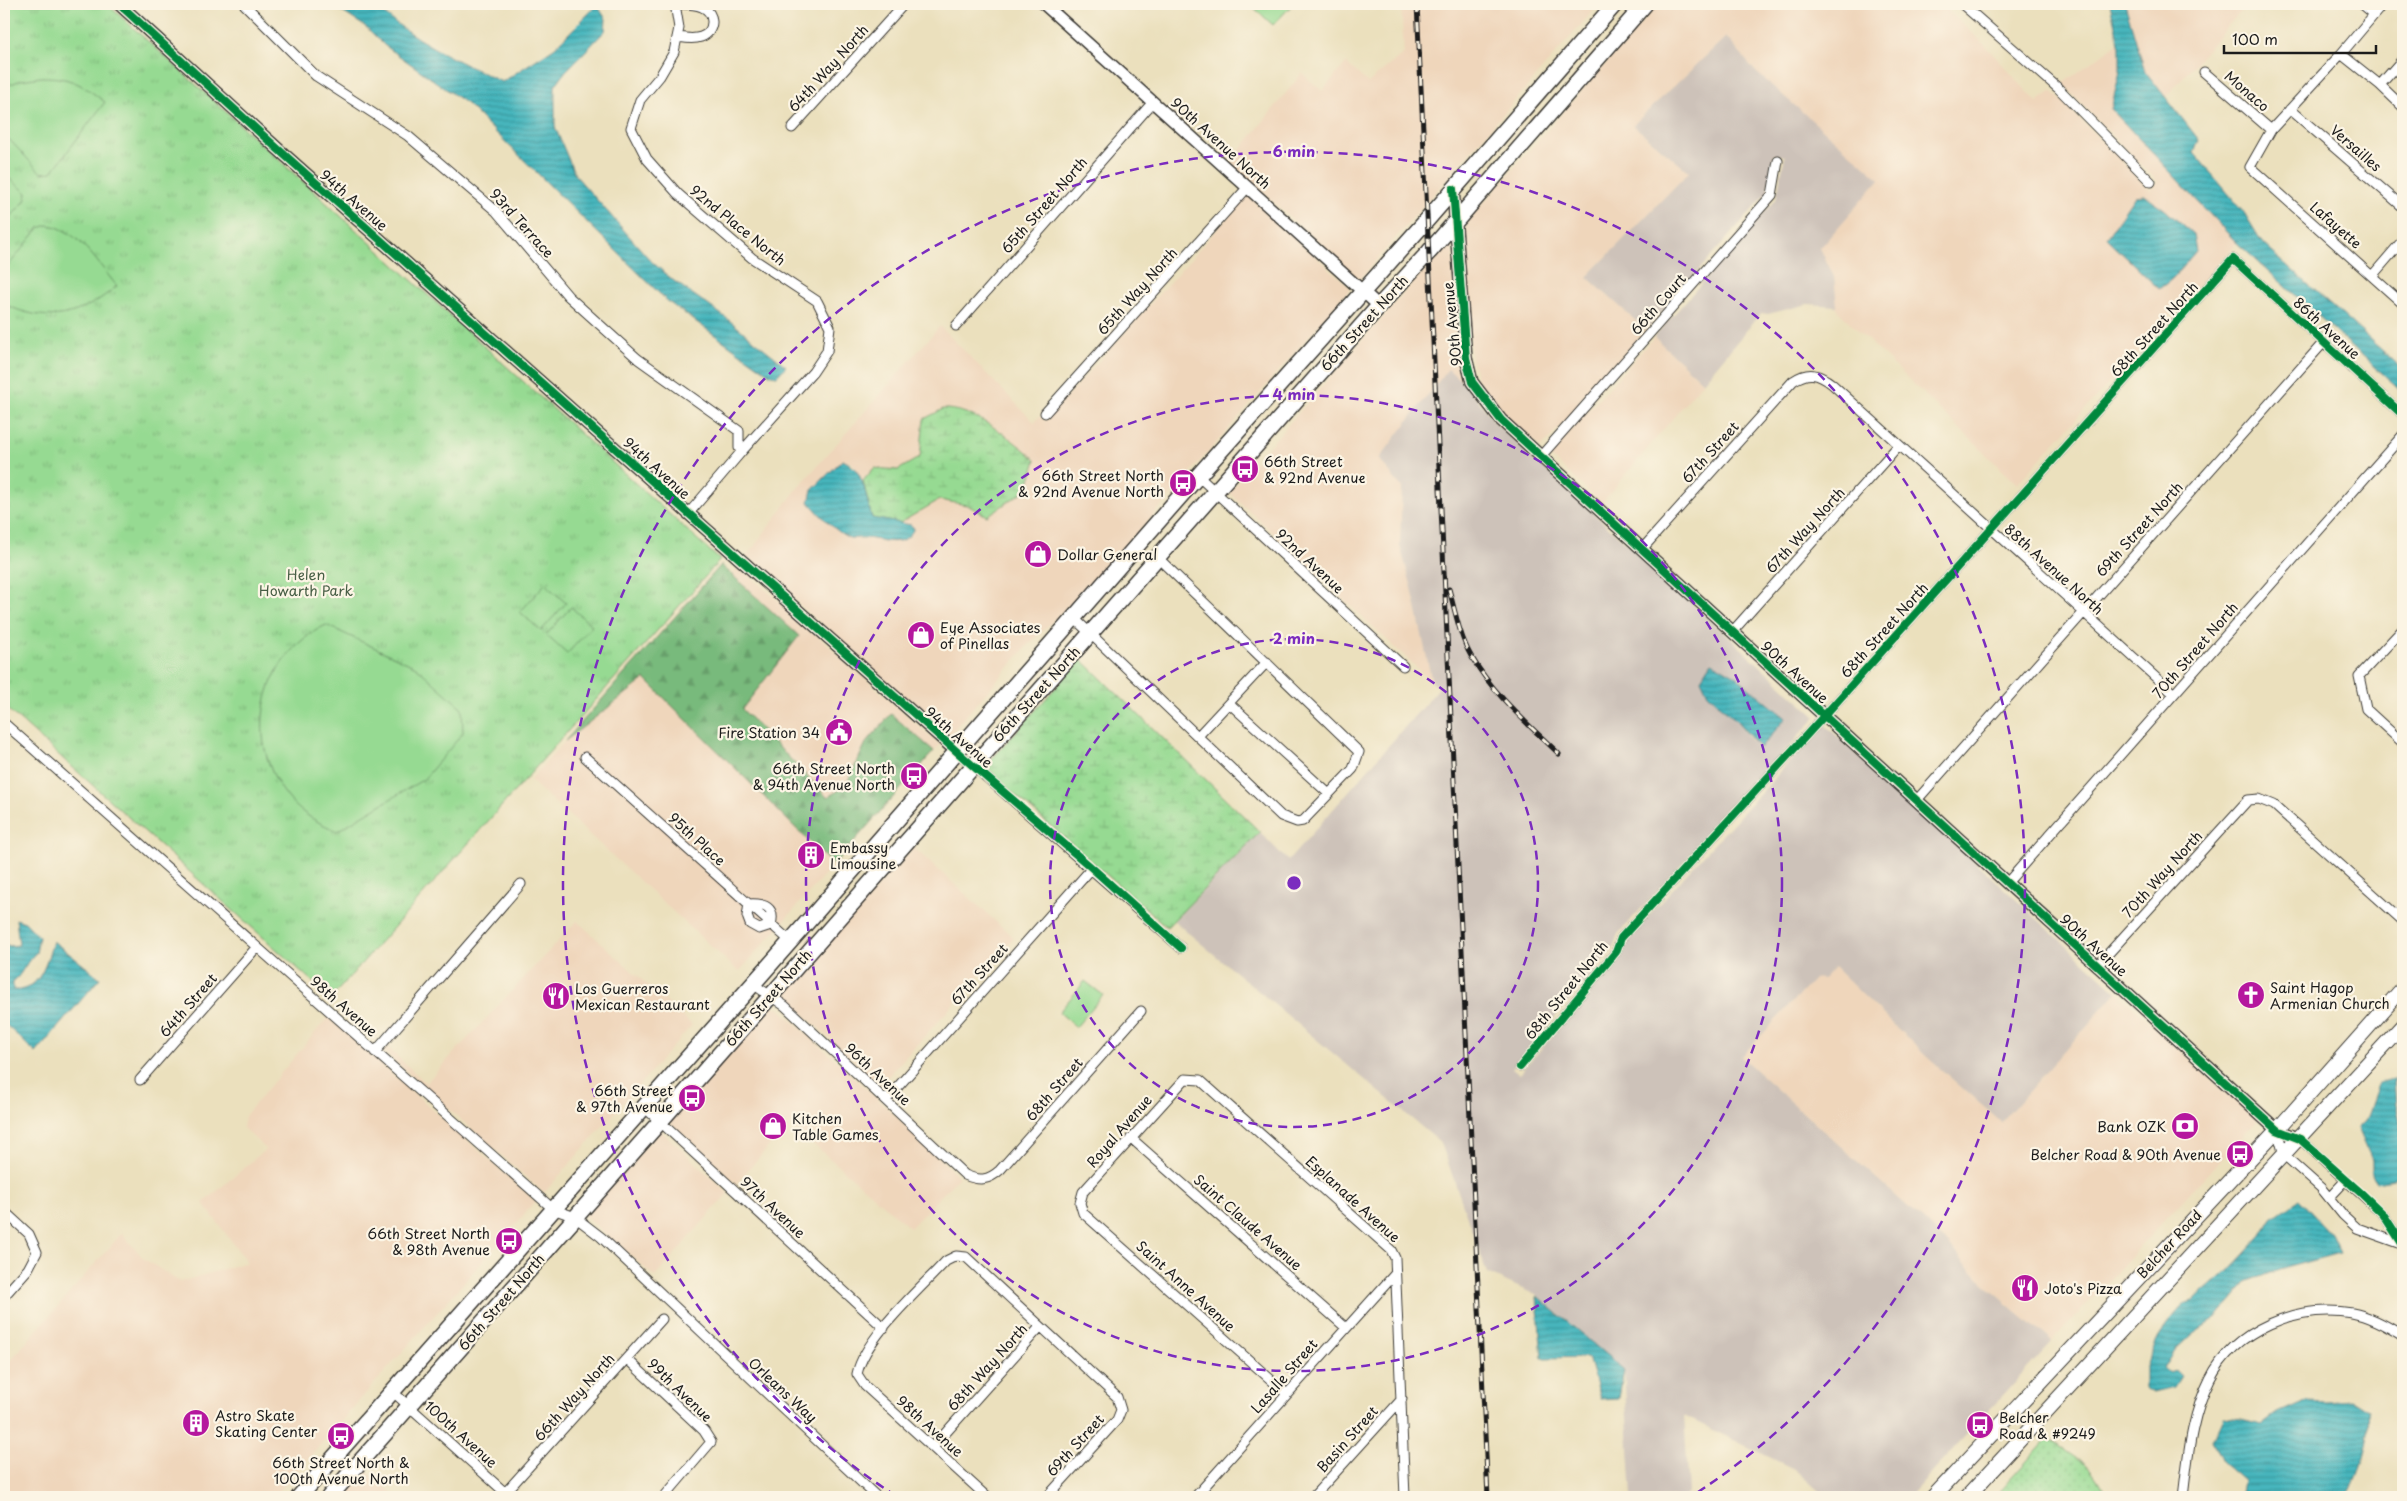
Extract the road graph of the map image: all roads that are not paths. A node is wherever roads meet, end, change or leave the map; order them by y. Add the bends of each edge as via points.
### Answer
1 (119, 4) edge
2 (244, 4) edge
3 (675, 4) edge
4 (904, 4) edge
5 (1044, 4) edge
6 (1615, 4) edge
7 (1645, 4) edge
8 (1962, 4) edge
9 (2362, 4) edge
10 (2383, 4) edge
11 (2374, 14) junction
12 (677, 37) junction
13 (2341, 54) junction
14 (1567, 58) junction
15 (2403, 59) edge
16 (2204, 72) dead end
17 (1584, 74) junction
18 (2380, 85) junction
19 (1153, 102) junction
20 (2403, 107) edge
21 (2290, 109) junction
22 (792, 128) dead end
23 (2271, 130) junction
24 (1778, 161) dead end
25 (2151, 182) dead end
26 (1248, 187) junction
27 (1453, 189) junction
28 (2403, 207) edge
29 (1457, 220) junction
30 (2403, 240) edge
31 (2233, 259) joint
32 (2372, 276) junction
33 (1362, 291) junction
34 (2403, 304) edge
35 (1379, 306) junction
36 (956, 326) dead end
37 (2324, 342) junction
38 (1800, 376) joint
39 (1045, 413) dead end
40 (2403, 415) edge
41 (2403, 435) edge
42 (1898, 446) junction
43 (742, 451) junction
44 (1541, 456) junction
45 (1198, 476) junction
46 (1215, 493) junction
47 (689, 513) junction
48 (1991, 529) junction
49 (1642, 548) junction
50 (1157, 557) junction
51 (2083, 612) junction
52 (1074, 618) junction
53 (2403, 629) edge
54 (1732, 632) junction
55 (1090, 633) junction
56 (1267, 662) junction
57 (1403, 666) dead end
58 (2174, 694) junction
59 (1229, 703) junction
60 (1824, 716) junction
61 (4, 723) edge
62 (1198, 736) junction
63 (2403, 742) edge
64 (956, 751) junction
65 (585, 757) dead end
66 (972, 766) junction
67 (1329, 794) junction
68 (1916, 801) junction
69 (1092, 868) junction
70 (2007, 883) junction
71 (521, 884) dead end
72 (749, 904) junction
73 (2403, 921) edge
74 (771, 925) junction
75 (790, 941) junction
76 (256, 948) junction
77 (1181, 948) dead end
78 (2097, 966) junction
79 (753, 984) junction
80 (2403, 988) edge
81 (769, 997) junction
82 (1141, 1011) dead end
83 (2403, 1025) edge
84 (375, 1052) junction
85 (1520, 1067) dead end
86 (140, 1080) dead end
87 (1176, 1087) joint
88 (887, 1099) junction
89 (643, 1106) junction
90 (660, 1122) junction
91 (2277, 1130) junction
92 (1131, 1138) junction
93 (2300, 1139) junction
94 (2284, 1156) junction
95 (985, 1180) joint
96 (2346, 1180) junction
97 (1083, 1192) joint
98 (2329, 1198) junction
99 (553, 1209) junction
100 (4, 1211) edge
101 (575, 1217) junction
102 (2402, 1245) edge
103 (1396, 1274) junction
104 (4, 1296) edge
105 (670, 1302) joint
106 (662, 1319) dead end
107 (1040, 1327) junction
108 (1346, 1327) junction
109 (884, 1328) junction
110 (2403, 1336) edge
111 (628, 1359) junction
112 (392, 1392) junction
113 (1287, 1394) junction
114 (1402, 1399) junction
115 (410, 1406) junction
116 (933, 1447) junction
117 (508, 1495) edge
118 (299, 1497) edge
119 (329, 1497) edge
120 (664, 1497) edge
121 (877, 1497) edge
122 (987, 1497) edge
123 (1047, 1497) edge
124 (1195, 1497) edge
125 (1313, 1497) edge
126 (1406, 1497) edge
127 (1933, 1497) edge
128 (1966, 1497) edge
129 (2183, 1497) edge

1 - 47 street, 94th Avenue
2 - 43 street, 93rd Terrace via 316,76 408,136 496,211 568,296 638,359 739,431 739,448
3 - 12 street, 92nd Place North via 679,28
3 - 12 street via 700,6 709,12 712,21 710,30 703,36
4 - 22 street, 64th Way North
5 - 19 street, 90th Avenue North
6 - 14 main road, 66th Street North
7 - 17 main road, 66th Street North
8 - 25 street via 2058,88
9 - 11 street
10 - 11 street
11 - 13 street
12 - 43 street, 92nd Place North via 674,52 660,76 640,100 631,128 647,159 678,194 752,258 817,301 830,326 827,351 814,372
13 - 18 street
13 - 21 street
14 - 17 main road
14 - 27 main road, 66th Street North
15 - 18 street
16 - 23 street, Monaco
17 - 29 main road, 66th Street North
18 - 20 street
19 - 26 street, 90th Avenue North
19 - 36 street, 65th Street North
21 - 23 street
21 - 28 street, Versailles
23 - 32 street, Lafayette via 2250,168
24 - 44 street, 66th Court via 1772,195
26 - 33 street, 90th Avenue North
26 - 39 street, 65th Way North
27 - 29 street, 90th Avenue
27 - 33 main road, 66th Street North
29 - 35 main road, 66th Street North
29 - 44 street, 90th Avenue via 1464,343 1472,382 1501,420
30 - 32 street
31 - 37 street, 86th Avenue
31 - 48 street, 68th Street North
32 - 34 street, Lafayette
33 - 35 street, 90th Avenue North
33 - 45 main road, 66th Street North
35 - 46 main road, 66th Street North
37 - 40 street, 86th Avenue
37 - 51 street, 69th Street North
38 - 42 street, 88th Avenue North via 1812,373 1822,376
38 - 49 street, 67th Street via 1792,381
41 - 58 street, 70th Street North
42 - 48 street, 88th Avenue North
42 - 54 street, 67th Way North
43 - 47 street, 92nd Place North
44 - 49 street, 90th Avenue
45 - 46 street, 92nd Avenue
45 - 52 main road, 66th Street North
46 - 50 main road, 66th Street North
46 - 57 street, 92nd Avenue
47 - 64 street, 94th Avenue
48 - 51 street, 88th Avenue North
48 - 60 street, 68th Street North
49 - 54 street, 90th Avenue
50 - 55 main road, 66th Street North
50 - 56 street
51 - 58 street, 88th Avenue North
51 - 68 street, 69th Street North
52 - 55 street
52 - 64 main road, 66th Street North
53 - 63 street via 2359,676 2366,709
54 - 60 street, 90th Avenue
55 - 62 street
55 - 66 main road, 66th Street North
56 - 59 street
56 - 67 street via 1359,752 1353,769
58 - 70 street, 70th Street North
59 - 62 street
59 - 67 street
60 - 68 street, 90th Avenue
60 - 85 street, 68th Street North via 1621,938 1616,952
61 - 76 street, 98th Avenue
62 - 67 street via 1289,821 1303,820
64 - 66 street, 94th Avenue
64 - 75 main road, 66th Street North
65 - 72 street, 95th Place
66 - 69 street, 94th Avenue
66 - 81 main road, 66th Street North
68 - 70 street, 90th Avenue
69 - 77 street, 94th Avenue
69 - 88 street, 67th Street
70 - 78 street, 90th Avenue
71 - 84 street
72 - 74 street, 95th Place
72 - 74 street via 747,916 750,924 759,929
73 - 78 street, 70th Way North via 2274,805 2260,798 2248,800
74 - 75 street, 95th Place
75 - 79 main road, 66th Street North
76 - 84 street, 98th Avenue
76 - 86 street, 64th Street
78 - 91 street, 90th Avenue
79 - 81 street, 96th Avenue
79 - 89 main road, 66th Street North
80 - 91 main road, Belcher Road
81 - 88 street, 96th Avenue via 785,1006
81 - 90 main road, 66th Street North
82 - 95 street, 68th Street via 1000,1170
83 - 93 main road, Belcher Road
84 - 99 street, 98th Avenue
87 - 92 street, Royal Avenue
87 - 103 street, Esplanade Avenue via 1185,1079 1200,1080 1391,1250
88 - 95 street, 96th Avenue via 965,1175
89 - 90 street, 97th Avenue
89 - 99 main road, 66th Street North
90 - 101 main road, 66th Street North
90 - 109 street, 97th Avenue
91 - 93 street, 90th Avenue
91 - 94 street
91 - 127 main road, Belcher Road
92 - 97 street, Royal Avenue
92 - 108 street, Saint Claude Avenue
93 - 94 main road, Belcher Road
93 - 96 street
94 - 98 street
94 - 128 main road, Belcher Road
96 - 98 street
96 - 102 street via 2383,1214
97 - 113 street, Saint Anne Avenue via 1080,1203 1083,1213
98 - 102 street via 2357,1228
99 - 101 street, 98th Avenue
99 - 112 main road, 66th Street North
100 - 104 street via 29,1234 37,1252 28,1269
101 - 105 street, 98th Avenue
101 - 115 main road, 66th Street North
103 - 108 street, Lasalle Street
103 - 114 street, Esplanade Avenue
105 - 121 street, Orleans Way
106 - 111 street, 66th Way North
107 - 109 street via 966,1257 956,1256 946,1261
107 - 116 street, 68th Way North
107 - 123 street, 69th Street via 1117,1397 1121,1410 1117,1420
108 - 113 street, Lasalle Street
109 - 116 street, 98th Avenue via 860,1360 857,1374
110 - 129 street via 2353,1313 2321,1311 2290,1316 2260,1328 2238,1343 2210,1380 2194,1422
111 - 117 street, 66th Way North
111 - 120 street, 99th Avenue via 704,1431 711,1442
112 - 115 street, 100th Avenue
112 - 118 main road, 66th Street North
113 - 124 street, Lasalle Street
114 - 125 street, Basin Street
114 - 126 street, Esplanade Avenue
115 - 117 street, 100th Avenue
115 - 119 main road, 66th Street North
116 - 122 street, 98th Avenue

